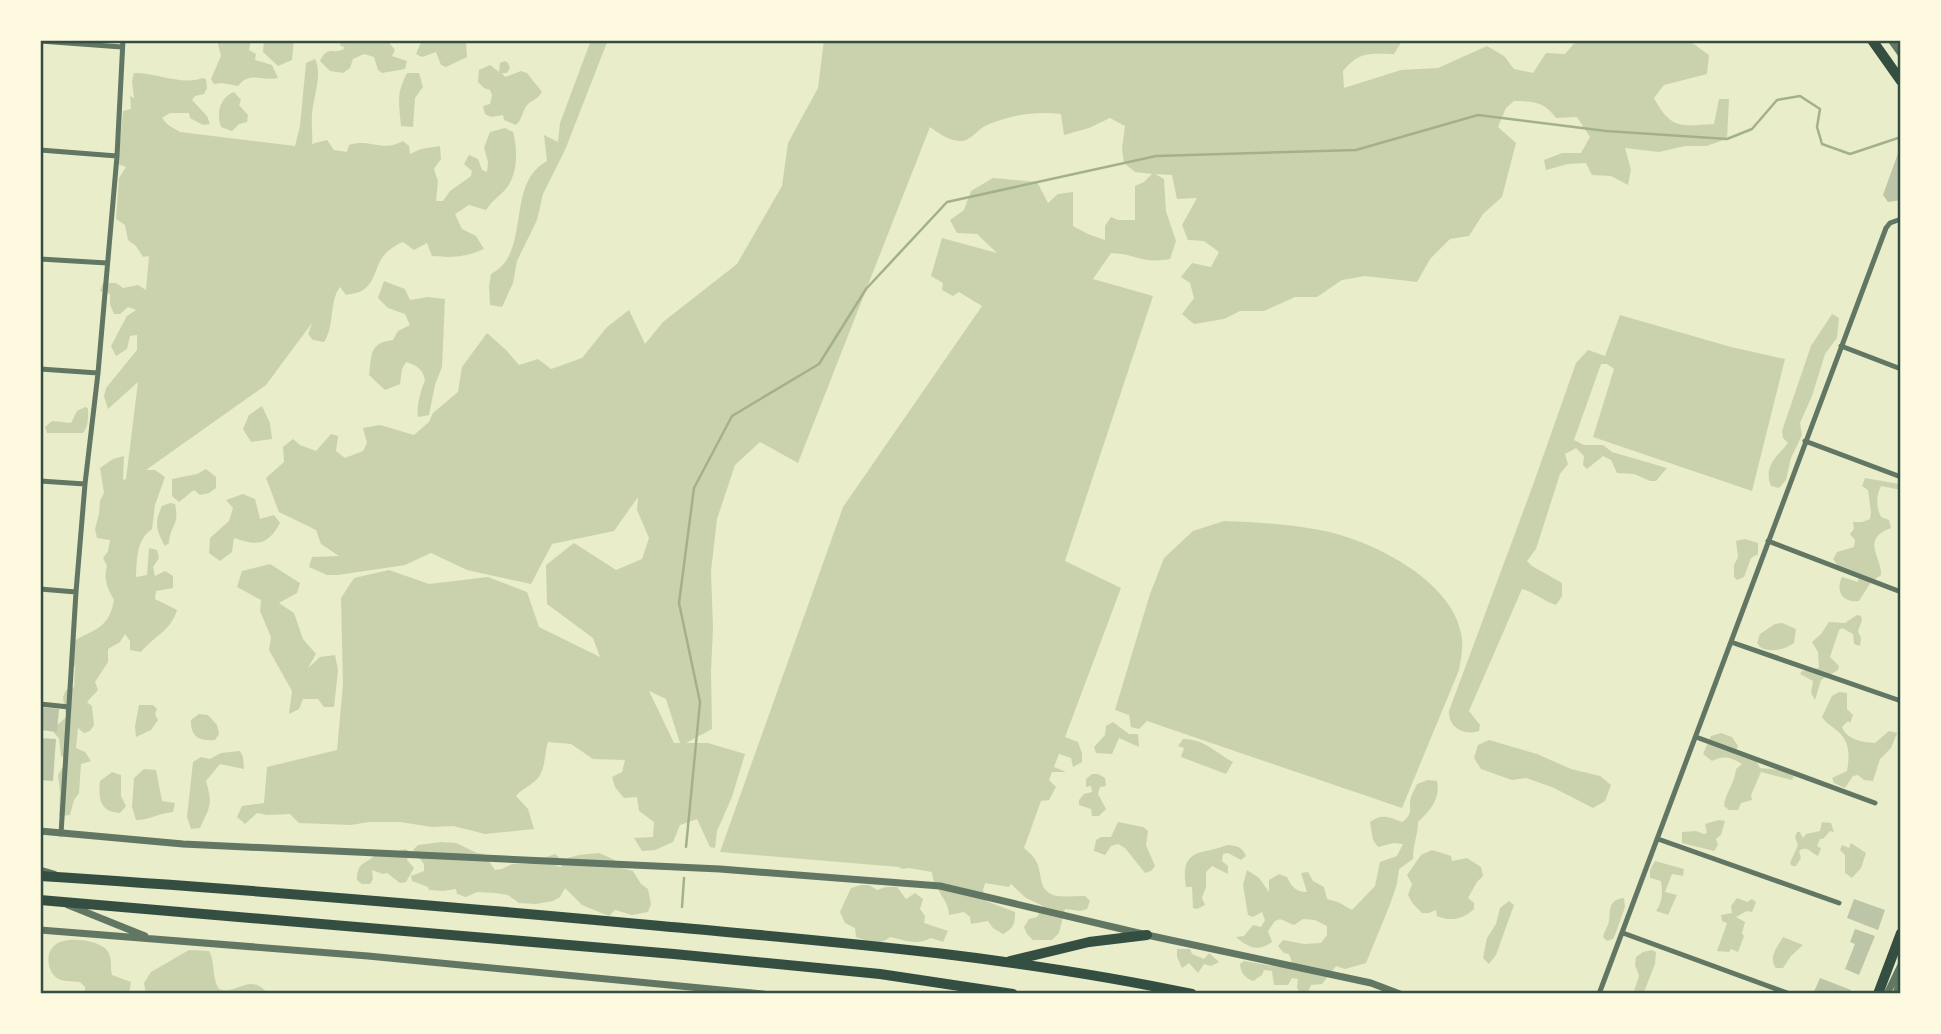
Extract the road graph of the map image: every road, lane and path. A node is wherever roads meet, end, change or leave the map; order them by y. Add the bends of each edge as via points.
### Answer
1 (1872, 40) edge
2 (1891, 40) edge
3 (40, 41) edge
4 (122, 43) edge
5 (1901, 54) edge
6 (1901, 81) edge
7 (40, 150) edge
8 (117, 156) junction
9 (1901, 219) edge
10 (40, 258) edge
11 (107, 263) junction
12 (1841, 346) junction
13 (40, 369) edge
14 (1901, 369) edge
15 (98, 373) junction
16 (1805, 442) junction
17 (1901, 477) edge
18 (40, 481) edge
19 (85, 484) junction
20 (1768, 541) junction
21 (40, 589) edge
22 (76, 592) junction
23 (1901, 592) edge
24 (1731, 642) junction
25 (1901, 701) edge
26 (40, 704) edge
27 (69, 707) junction
28 (1696, 737) junction
29 (1875, 803) dead end
30 (40, 831) edge
31 (61, 834) junction
32 (1658, 839) junction
33 (40, 870) edge
34 (40, 876) edge
35 (68, 878) junction
36 (40, 900) edge
37 (58, 901) junction
38 (1839, 902) dead end
39 (40, 930) edge
40 (1623, 933) junction
41 (1901, 933) edge
42 (1147, 935) junction
43 (152, 939) junction
44 (1003, 962) junction
45 (1901, 965) edge
46 (1901, 977) edge
47 (763, 994) edge
48 (1013, 994) edge
49 (1192, 994) edge
50 (1399, 994) edge
51 (1599, 994) edge
52 (1790, 994) edge
53 (1878, 994) edge
54 (1887, 994) edge
55 (1896, 994) edge

1 - 6 highway
2 - 5 street
3 - 4 street
4 - 8 street
7 - 8 street
8 - 11 street
9 - 12 street via 1886,228
10 - 11 street
11 - 15 street
12 - 14 street
12 - 16 street
13 - 15 street
15 - 19 street
16 - 17 street
16 - 20 street
18 - 19 street
19 - 22 street
20 - 23 street
20 - 24 street
21 - 22 street
22 - 27 street
24 - 25 street
24 - 28 street
26 - 27 street
27 - 31 street
28 - 29 street
28 - 32 street
30 - 31 street
31 - 42 street via 183,844 720,869 940,886
32 - 38 street
32 - 40 street
33 - 35 street
34 - 35 highway
35 - 44 highway via 805,938
36 - 37 highway
37 - 43 street
37 - 48 highway via 866,973
39 - 43 street
40 - 51 street
40 - 52 street
41 - 53 highway
42 - 44 highway via 1089,942
42 - 50 street via 1371,983
43 - 47 street
44 - 49 highway
45 - 54 street
46 - 55 street

